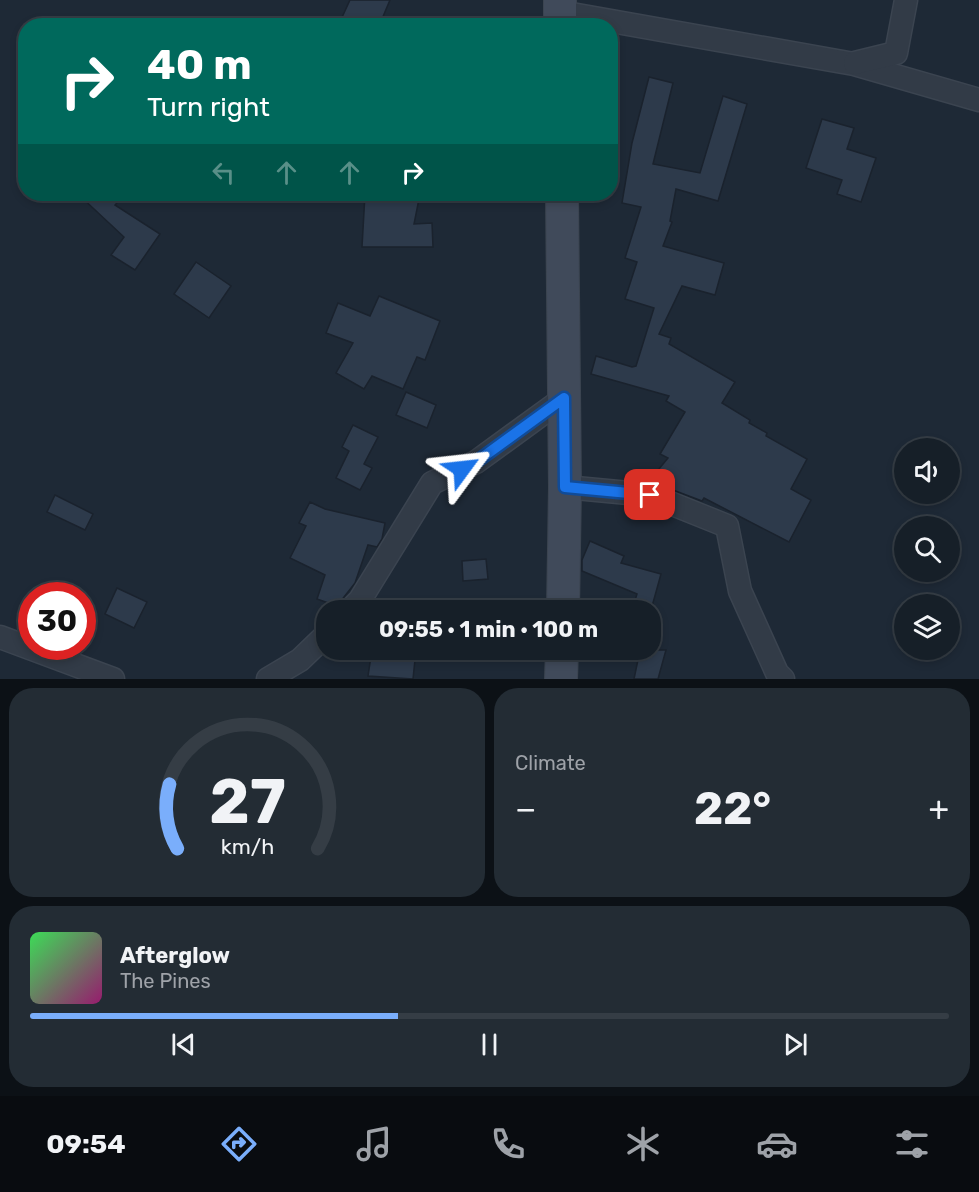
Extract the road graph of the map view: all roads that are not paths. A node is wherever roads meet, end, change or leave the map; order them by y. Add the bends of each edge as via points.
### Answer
1 (906, 0) edge
2 (560, 13) edge
3 (589, 18) edge
4 (618, 23) edge
5 (854, 63) junction
6 (979, 100) edge
7 (562, 201) edge
8 (564, 398) junction
9 (565, 487) junction
10 (360, 600) edge
11 (563, 600) edge
12 (0, 637) edge
13 (316, 645) edge
14 (562, 660) edge
15 (113, 679) edge
16 (268, 679) edge
17 (561, 679) edge
18 (783, 679) edge

1 - 5 street via 896,53
2 - 3 street
4 - 5 street
5 - 6 street
7 - 8 street
8 - 9 street
8 - 10 street via 476,462 432,483
9 - 11 street
9 - 18 street via 650,495 727,526 740,591 777,674
12 - 15 street
13 - 16 street via 300,660
14 - 17 street

